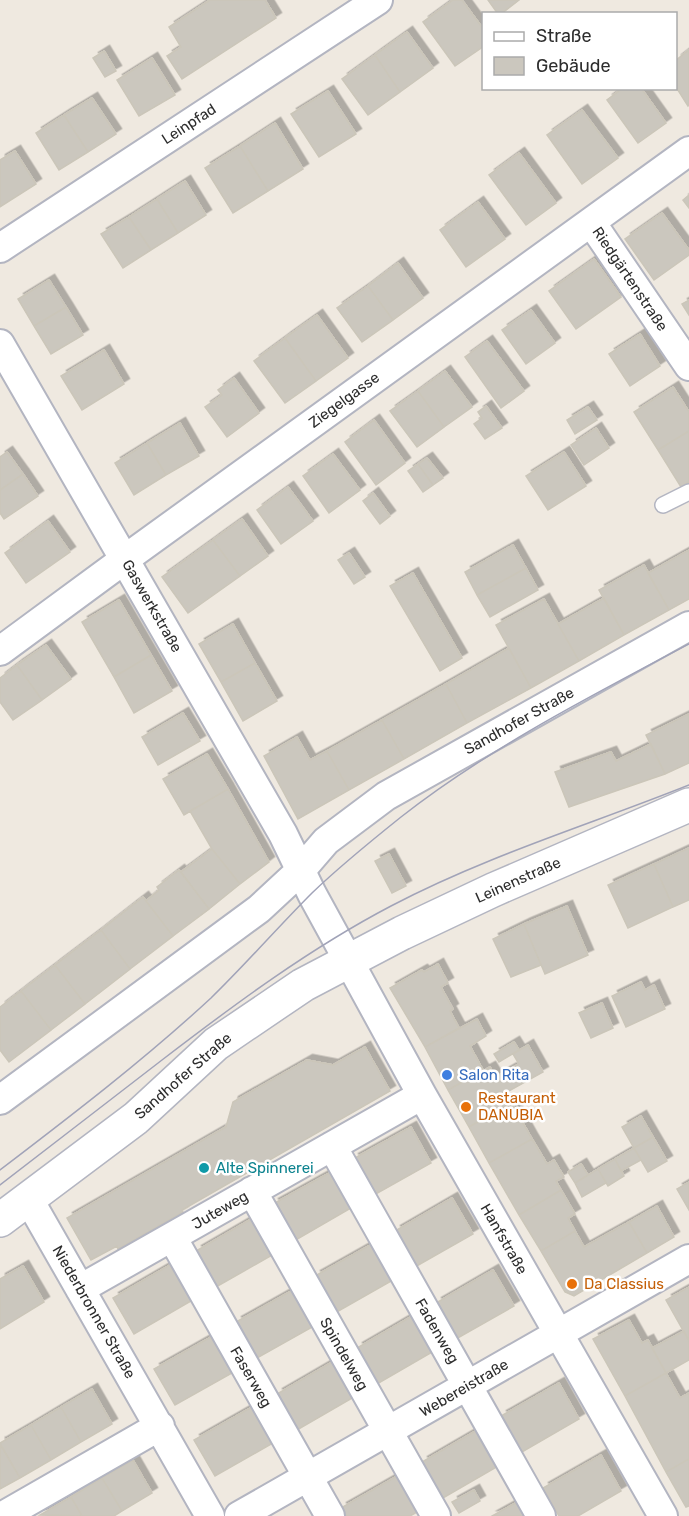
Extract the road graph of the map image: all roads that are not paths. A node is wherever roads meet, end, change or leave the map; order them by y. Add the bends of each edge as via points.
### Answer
1 (378, 0) edge
2 (689, 151) edge
3 (591, 222) junction
4 (0, 248) edge
5 (0, 344) edge
6 (689, 366) edge
7 (689, 492) edge
8 (663, 505) dead end
9 (124, 559) junction
10 (689, 626) edge
11 (0, 651) edge
12 (689, 805) edge
13 (301, 870) junction
14 (349, 960) junction
15 (422, 1095) junction
16 (0, 1100) edge
17 (332, 1146) junction
18 (252, 1191) junction
19 (28, 1198) junction
20 (0, 1220) edge
21 (172, 1237) junction
22 (689, 1259) edge
23 (80, 1289) junction
24 (558, 1334) junction
25 (467, 1385) junction
26 (160, 1426) junction
27 (388, 1431) junction
28 (307, 1477) junction
29 (3, 1516) edge
30 (210, 1516) edge
31 (239, 1516) edge
32 (330, 1516) edge
33 (436, 1516) edge
34 (542, 1516) edge
35 (663, 1516) edge

1 - 4 street, Leinpfad
2 - 3 street, Ziegelgasse
3 - 6 street, Riedgärtenstraße
3 - 9 street, Ziegelgasse
5 - 9 street, Gaswerkstraße
7 - 8 lane
9 - 11 street, Ziegelgasse
9 - 13 street, Gaswerkstraße
10 - 13 street, Sandhofer Straße via 386,796 326,841
12 - 14 street, Leinenstraße via 493,890
13 - 14 street
13 - 16 street, Sandhofer Straße via 259,909
14 - 15 street, Hanfstraße
14 - 19 street, Sandhofer Straße via 303,985 216,1044 136,1118
15 - 17 street, Juteweg
15 - 24 street, Hanfstraße
17 - 18 street, Juteweg
17 - 25 street, Fadenweg
18 - 21 street, Juteweg
18 - 27 street, Spindelweg
19 - 20 street, Sandhofer Straße
19 - 23 street, Niederbronner Straße
21 - 23 street, Juteweg
21 - 28 street, Faserweg
22 - 24 street, Webereistraße
23 - 26 street, Niederbronner Straße
24 - 25 street, Webereistraße
24 - 35 street, Hanfstraße
25 - 27 street, Webereistraße
25 - 34 street, Fadenweg
26 - 29 street
26 - 30 street, Niederbronner Straße
27 - 28 street, Webereistraße
27 - 33 street, Spindelweg
28 - 31 street, Webereistraße
28 - 32 street, Faserweg

